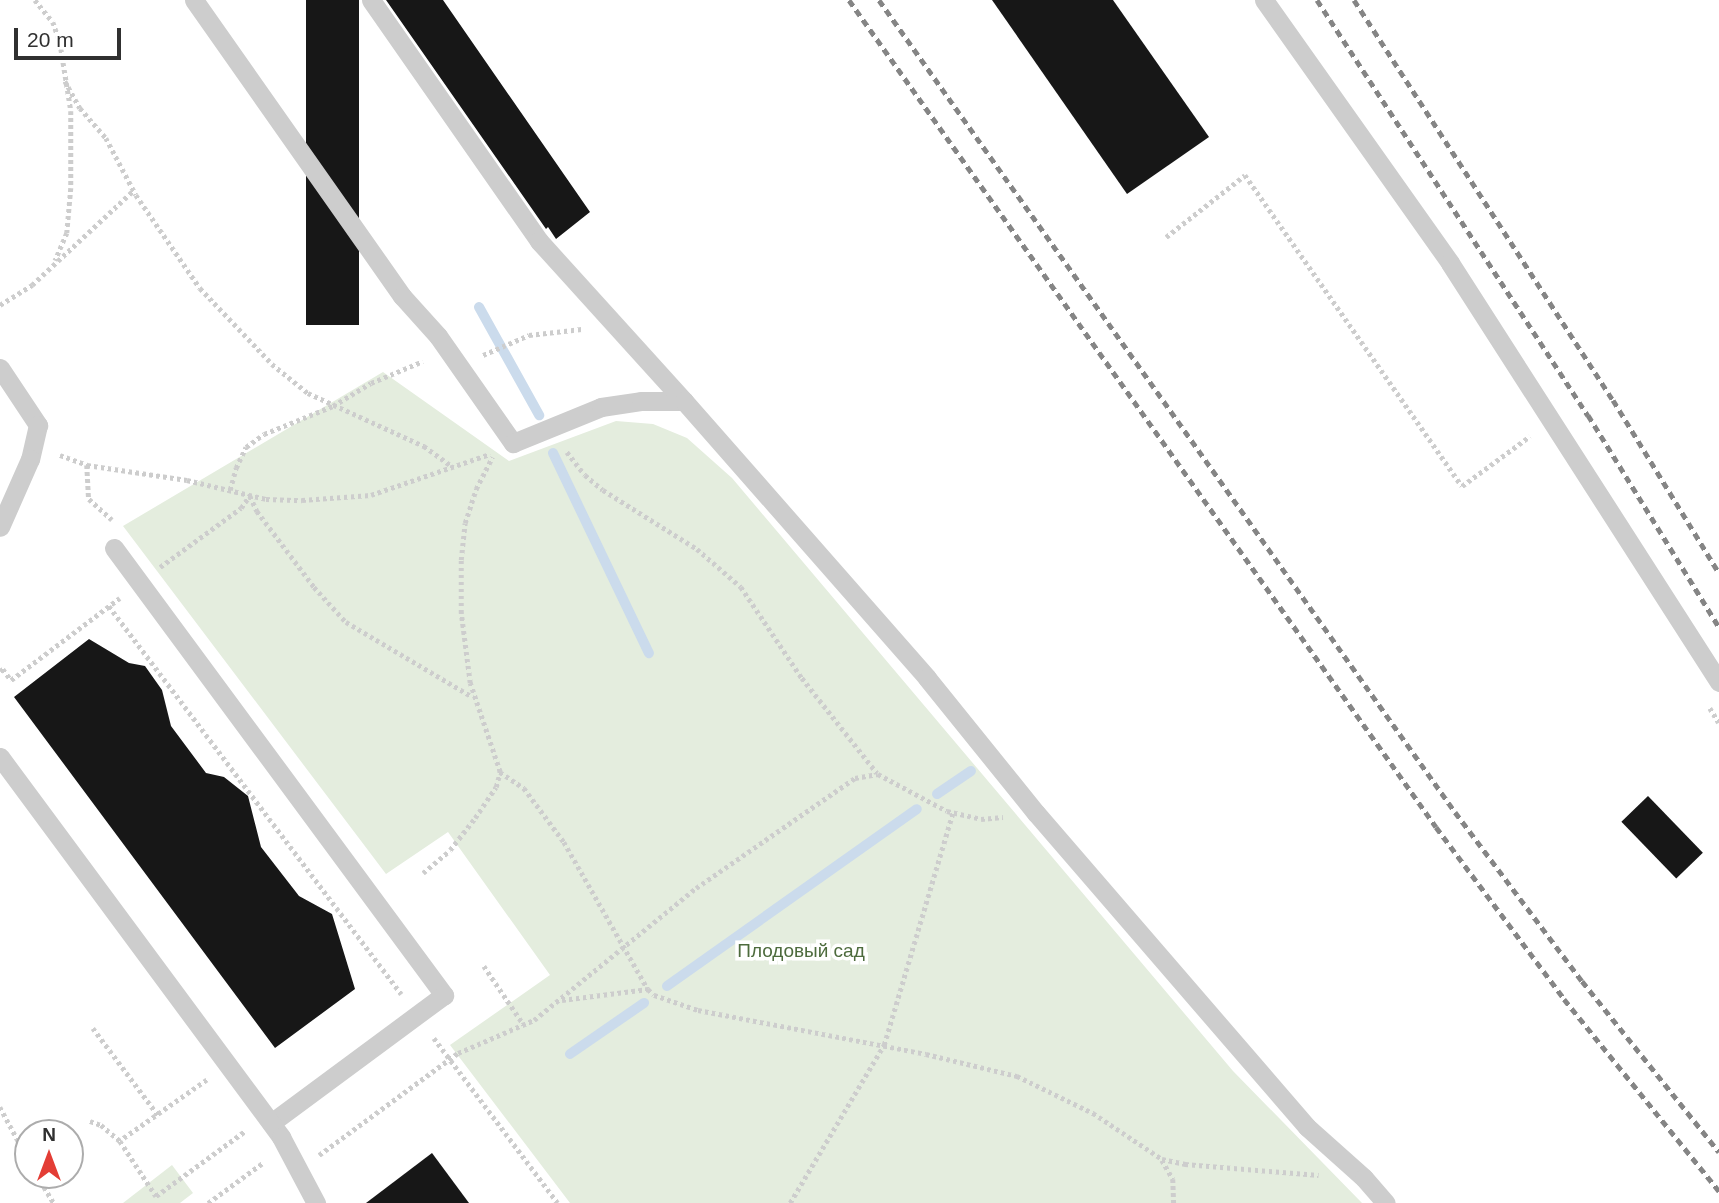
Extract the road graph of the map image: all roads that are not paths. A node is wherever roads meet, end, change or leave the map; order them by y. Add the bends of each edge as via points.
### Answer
1 (194, 0) edge
2 (371, 0) edge
3 (1264, 0) edge
4 (0, 368) edge
5 (684, 401) junction
6 (0, 527) edge
7 (114, 548) dead end
8 (1719, 682) edge
9 (0, 757) edge
10 (268, 1120) junction
11 (316, 1203) edge
12 (1386, 1203) edge

1 - 5 lane via 402,296 438,337 513,443 601,407
2 - 5 lane via 539,241
3 - 8 lane via 1450,262
4 - 6 lane via 38,425 37,441
5 - 12 lane via 927,678 1036,813 1307,1127
7 - 10 lane via 444,995
9 - 10 lane
10 - 11 lane

